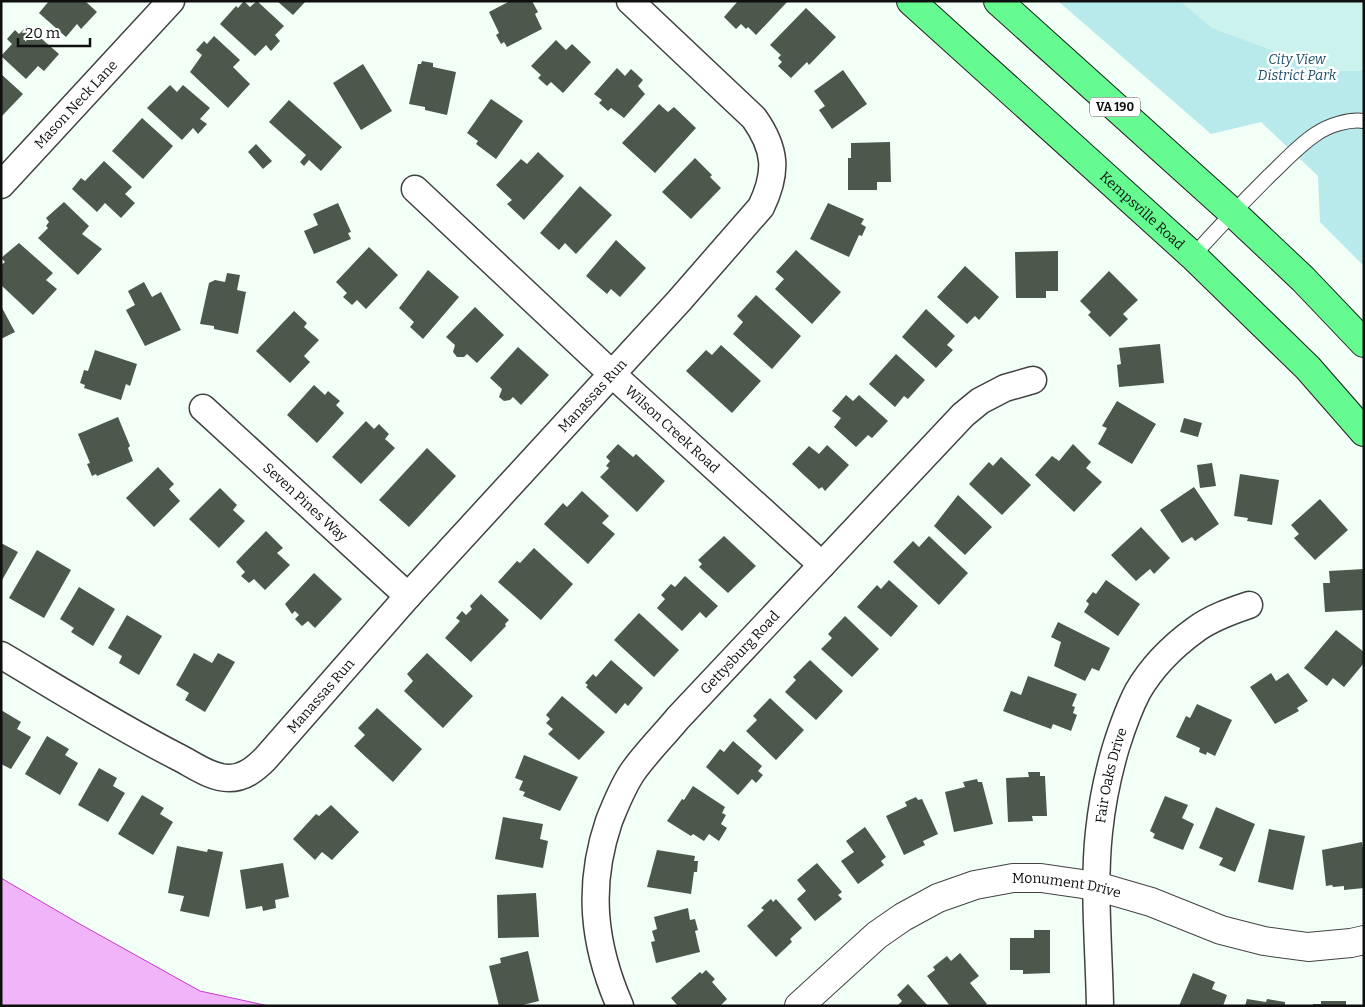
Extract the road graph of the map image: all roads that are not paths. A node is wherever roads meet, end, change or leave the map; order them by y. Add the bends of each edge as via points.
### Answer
1 (171, 1) edge
2 (630, 1) edge
3 (911, 1) edge
4 (998, 1) edge
5 (1364, 121) edge
6 (1, 185) edge
7 (414, 189) dead end
8 (1232, 212) junction
9 (1193, 256) junction
10 (1364, 343) edge
11 (612, 374) junction
12 (1033, 380) dead end
13 (203, 408) dead end
14 (1364, 432) edge
15 (822, 565) junction
16 (408, 596) junction
17 (1250, 605) dead end
18 (1, 655) edge
19 (1096, 886) junction
20 (1364, 940) edge
21 (620, 1006) edge
22 (799, 1006) edge
23 (1100, 1006) edge

1 - 6 street, Mason Neck Lane
2 - 11 street, Manassas Run via 754,118 771,151 773,171 761,207
3 - 9 main road, Kempsville Road
4 - 8 main road, VA 190
5 - 8 lane via 1337,124 1317,133
7 - 11 street, Wilson Creek Road
8 - 9 lane
8 - 10 main road, VA 190
9 - 14 main road, Kempsville Road via 1308,368
11 - 15 street, Wilson Creek Road
11 - 16 street, Manassas Run
12 - 15 street, Gettysburg Road via 1006,388 980,401 963,415
13 - 16 street, Seven Pines Way
15 - 21 street, Gettysburg Road via 678,718 634,771 616,804 603,839 596,876 595,906 599,944
16 - 18 street, Manassas Run via 254,770 245,786 213,775 162,749
17 - 19 street, Fair Oaks Drive via 1196,629 1170,650 1138,691 1109,771 1099,833
19 - 20 street, Monument Drive via 1150,902 1221,930 1264,941 1308,947
19 - 22 street, Monument Drive via 1041,878 1013,878 975,885 938,898 877,935
19 - 23 street, Fair Oaks Drive

